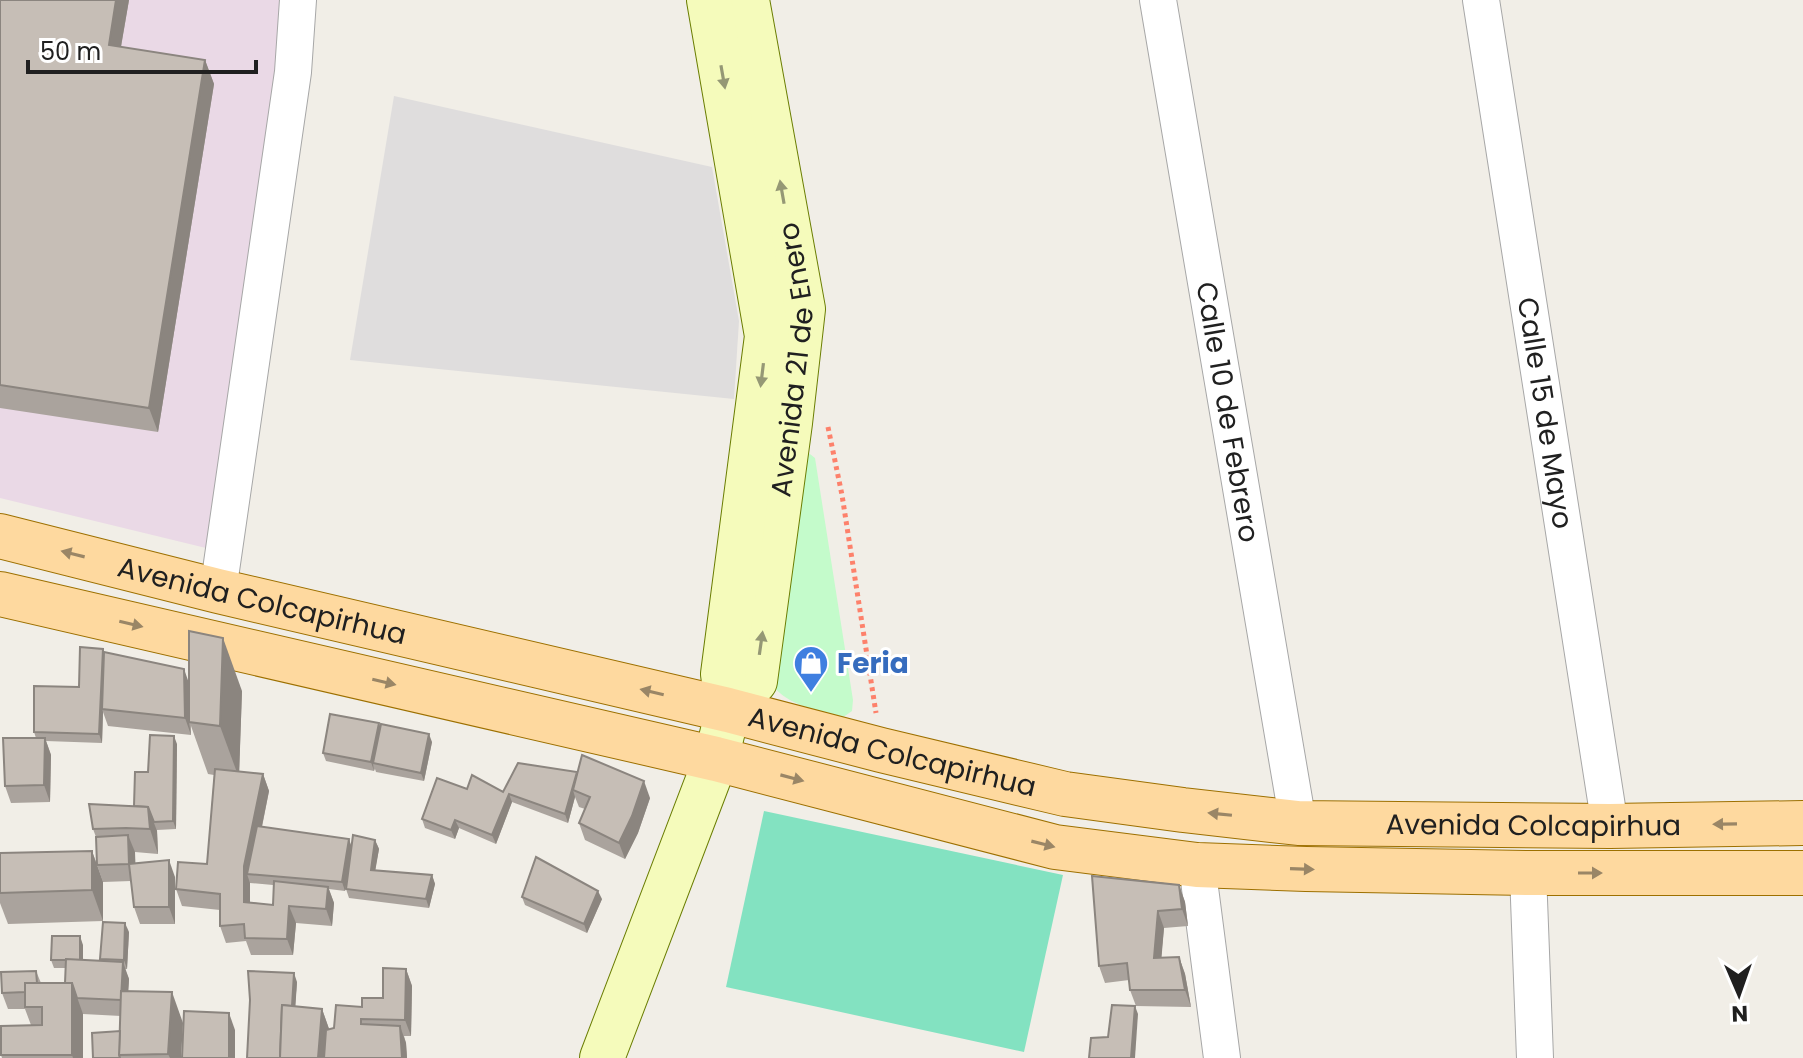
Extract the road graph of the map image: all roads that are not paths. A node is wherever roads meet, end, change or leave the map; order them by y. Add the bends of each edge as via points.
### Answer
1 (298, 0) edge
2 (709, 0) edge
3 (747, 0) edge
4 (1158, 0) edge
5 (1481, 0) edge
6 (0, 536) edge
7 (218, 591) junction
8 (0, 594) edge
9 (728, 710) junction
10 (716, 759) junction
11 (1298, 823) junction
12 (1803, 823) edge
13 (1610, 826) junction
14 (1197, 865) junction
15 (1528, 873) junction
16 (1803, 873) edge
17 (602, 1058) edge
18 (1222, 1058) edge
19 (1535, 1058) edge

1 - 7 street via 293,72
2 -> 9 street, Avenida 21 de Enero via 767,336 723,674
9 -> 3 street, Avenida 21 de Enero via 755,681 803,309
4 - 11 street, Calle 10 de Febrero
5 - 13 street, Calle 15 de Mayo
7 -> 6 main road, Avenida Colcapirhua
9 -> 7 main road, Avenida Colcapirhua
8 -> 10 main road, Avenida Colcapirhua
9 - 10 street, Avenida 21 de Enero
11 -> 9 main road, Avenida Colcapirhua via 1065,794
10 -> 14 main road, Avenida Colcapirhua via 1055,847
10 - 17 street, Avenida 21 de Enero
11 - 13 main road, Avenida Colcapirhua
12 -> 13 main road, Avenida Colcapirhua
14 -> 15 main road, Avenida Colcapirhua
14 - 18 street
15 -> 16 main road, Avenida Colcapirhua
15 - 19 street

